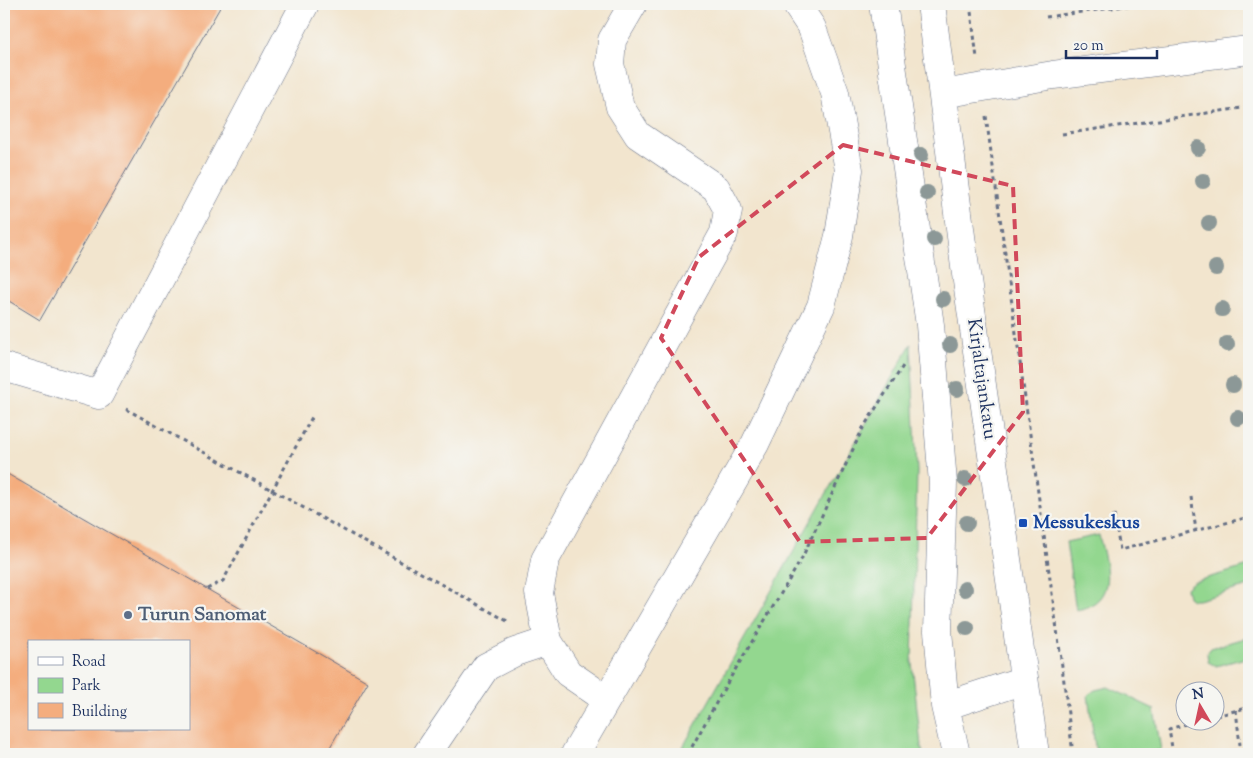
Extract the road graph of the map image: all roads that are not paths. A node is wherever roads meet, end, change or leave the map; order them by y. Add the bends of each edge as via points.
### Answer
1 (305, 4) edge
2 (633, 4) edge
3 (796, 4) edge
4 (883, 4) edge
5 (931, 4) edge
6 (1249, 50) edge
7 (943, 94) junction
8 (4, 367) edge
9 (548, 641) junction
10 (1024, 680) junction
11 (606, 699) junction
12 (945, 706) junction
13 (426, 754) edge
14 (575, 754) edge
15 (956, 754) edge
16 (1035, 754) edge

1 - 8 street via 99,394
2 - 9 street via 612,40 610,64 620,107 638,135 716,188 728,210 724,234 545,560 539,593
3 - 11 street via 812,28 835,93 849,170 839,236 821,306 756,444
4 - 12 street via 930,325 943,483 938,631
5 - 7 street, Kirjaltajankatu
6 - 7 street via 1054,75
7 - 10 street, Kirjaltajankatu
9 - 11 street via 568,673
9 - 13 street via 515,652 486,667
10 - 12 street
10 - 16 street, Kirjaltajankatu
11 - 14 street
12 - 15 street

